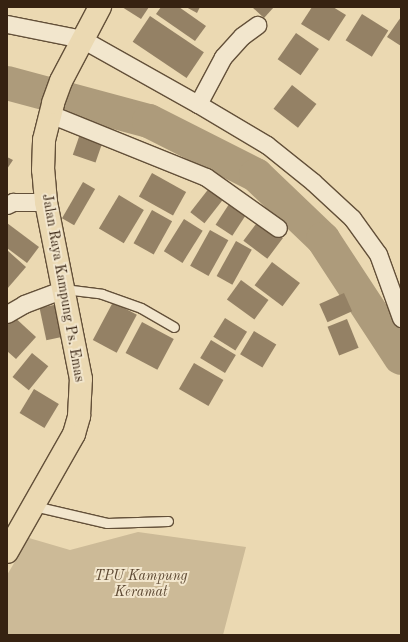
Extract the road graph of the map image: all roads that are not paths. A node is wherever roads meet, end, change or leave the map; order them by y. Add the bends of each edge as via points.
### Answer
1 (100, 7) edge
2 (7, 24) edge
3 (257, 25) dead end
4 (82, 39) junction
5 (198, 104) junction
6 (51, 109) junction
7 (46, 202) junction
8 (7, 205) edge
9 (278, 228) dead end
10 (64, 288) junction
11 (7, 314) edge
12 (401, 318) edge
13 (174, 327) dead end
14 (32, 505) junction
15 (168, 521) dead end
16 (7, 552) edge

1 - 4 main road, Jalan Raya Kampung Ps. Emas
2 - 4 street
3 - 5 street via 242,36 223,57
4 - 5 street
4 - 6 main road, Jalan Raya Kampung Ps. Emas
5 - 12 street via 267,145 352,218 378,254
6 - 7 main road, Jalan Raya Kampung Ps. Emas via 44,140
6 - 9 street via 206,177
7 - 8 street via 13,202
7 - 10 main road, Jalan Raya Kampung Ps. Emas
10 - 11 street
10 - 13 lane via 102,294 141,308
10 - 14 main road, Jalan Raya Kampung Ps. Emas via 81,380 79,416 74,434
14 - 15 lane via 107,523
14 - 16 main road, Jalan Raya Kampung Ps. Emas

